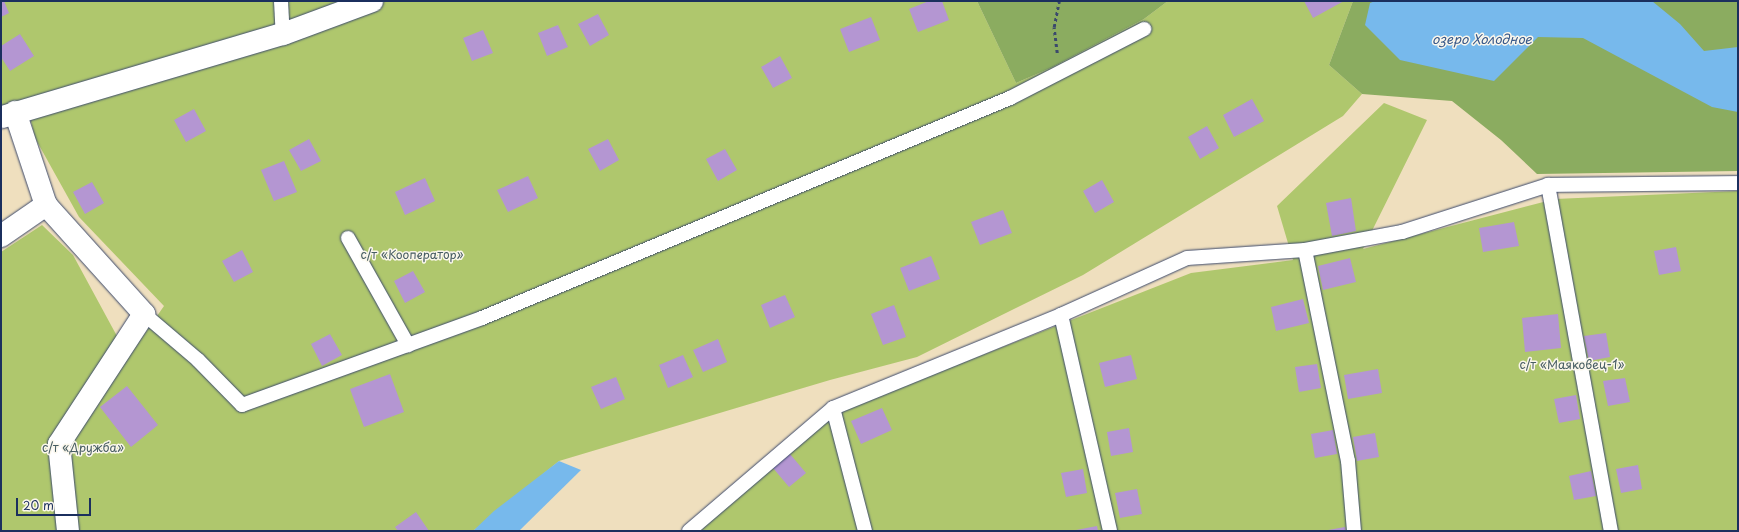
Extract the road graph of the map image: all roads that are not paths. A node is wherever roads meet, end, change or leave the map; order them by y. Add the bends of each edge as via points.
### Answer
1 (281, 1) edge
2 (372, 1) edge
3 (1144, 29) dead end
4 (283, 34) junction
5 (8, 115) edge
6 (1738, 183) edge
7 (1548, 185) junction
8 (46, 205) junction
9 (1, 236) edge
10 (348, 238) dead end
11 (1305, 250) junction
12 (144, 314) junction
13 (1061, 315) junction
14 (408, 345) junction
15 (833, 408) junction
16 (68, 531) edge
17 (689, 531) edge
18 (865, 531) edge
19 (1110, 531) edge
20 (1354, 531) edge
21 (1610, 531) edge

1 - 4 lane
2 - 4 street
3 - 14 lane via 1010,98 482,318
4 - 5 street
5 - 8 street
6 - 7 lane
7 - 11 lane via 1402,232
7 - 21 lane
8 - 9 street
8 - 12 street
10 - 14 lane
11 - 13 lane via 1187,258
11 - 20 lane via 1348,461
12 - 14 lane via 198,360 242,405
12 - 16 street via 59,444
13 - 15 lane
13 - 19 lane
15 - 17 lane
15 - 18 lane

